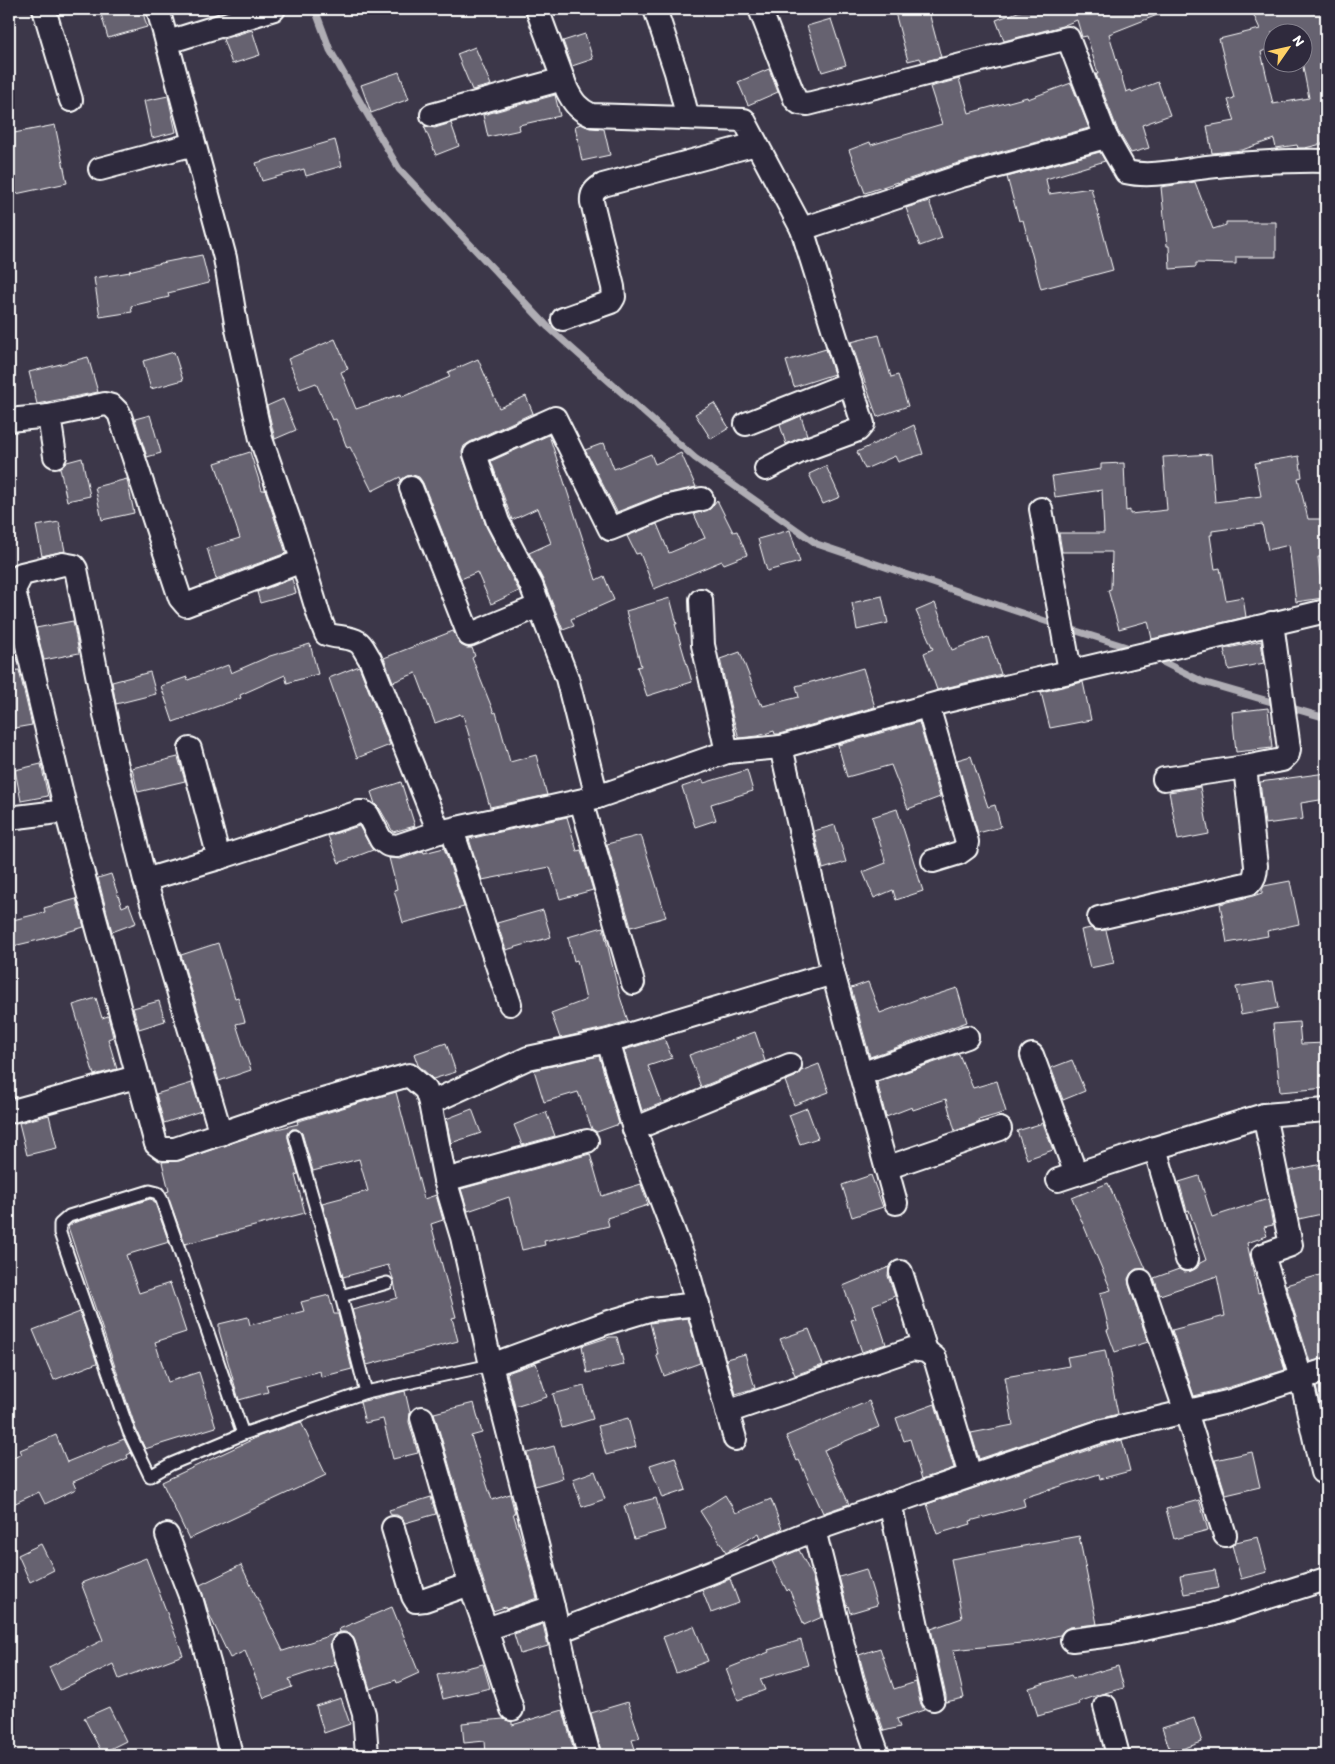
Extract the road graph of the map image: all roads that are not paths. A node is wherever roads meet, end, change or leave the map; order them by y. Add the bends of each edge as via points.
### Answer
1 (44, 9) edge
2 (158, 9) edge
3 (274, 9) edge
4 (537, 9) edge
5 (655, 9) edge
6 (760, 9) edge
7 (168, 42) junction
8 (563, 79) junction
9 (71, 100) dead end
10 (432, 115) dead end
11 (688, 118) junction
12 (1106, 136) junction
13 (194, 144) junction
14 (756, 144) junction
15 (1326, 161) edge
16 (100, 168) dead end
17 (802, 229) junction
18 (562, 319) dead end
19 (850, 383) junction
20 (49, 416) junction
21 (9, 420) edge
22 (746, 424) dead end
23 (55, 456) dead end
24 (766, 469) dead end
25 (411, 488) dead end
26 (702, 499) dead end
27 (1041, 509) dead end
28 (302, 560) junction
29 (702, 600) dead end
30 (539, 606) junction
31 (1326, 610) edge
32 (1272, 623) junction
33 (1070, 671) junction
34 (928, 706) junction
35 (781, 748) junction
36 (190, 749) dead end
37 (727, 752) junction
38 (1245, 767) junction
39 (1164, 779) dead end
40 (589, 799) junction
41 (66, 811) junction
42 (9, 818) edge
43 (445, 831) junction
44 (220, 858) junction
45 (933, 861) dead end
46 (145, 880) junction
47 (1099, 918) dead end
48 (833, 973) junction
49 (633, 983) dead end
50 (510, 1004) dead end
51 (966, 1037) dead end
52 (608, 1040) junction
53 (1032, 1055) dead end
54 (790, 1065) dead end
55 (861, 1074) junction
56 (136, 1077) junction
57 (430, 1103) junction
58 (1326, 1110) edge
59 (9, 1112) edge
60 (1264, 1115) junction
61 (634, 1129) junction
62 (1000, 1129) dead end
63 (221, 1134) junction
64 (295, 1136) dead end
65 (587, 1141) dead end
66 (1156, 1148) junction
67 (886, 1168) junction
68 (445, 1180) junction
69 (896, 1203) dead end
70 (1188, 1259) dead end
71 (901, 1272) dead end
72 (1141, 1281) dead end
73 (387, 1283) dead end
74 (341, 1296) junction
75 (698, 1304) junction
76 (926, 1351) junction
77 (491, 1365) junction
78 (1326, 1370) edge
79 (1301, 1378) junction
80 (366, 1392) junction
81 (727, 1412) junction
82 (1186, 1412) junction
83 (422, 1418) dead end
84 (243, 1434) junction
85 (735, 1439) dead end
86 (1322, 1472) dead end
87 (970, 1475) junction
88 (890, 1503) junction
89 (393, 1528) dead end
90 (814, 1530) junction
91 (1225, 1535) dead end
92 (167, 1536) dead end
93 (1326, 1579) edge
94 (470, 1584) junction
95 (553, 1607) junction
96 (486, 1628) junction
97 (559, 1631) junction
98 (1072, 1640) dead end
99 (343, 1645) dead end
100 (933, 1699) dead end
101 (1105, 1706) dead end
102 (512, 1709) dead end
103 (231, 1755) edge
104 (367, 1755) edge
105 (589, 1755) edge
106 (878, 1755) edge
107 (1118, 1755) edge

1 - 9 street
2 - 7 street
3 - 7 street
4 - 8 street
5 - 11 street
6 - 12 street via 795,99 803,104 1068,38
7 - 13 street
8 - 10 street
8 - 11 street via 572,102 591,115
11 - 14 street via 744,120
12 - 15 street via 1126,172 1139,175 1295,160
12 - 17 street via 958,177
13 - 16 street
13 - 28 street via 225,258 261,439
14 - 17 street
14 - 18 street via 602,185 592,193 614,297 611,302
17 - 19 street
19 - 22 street
19 - 24 street via 863,424 861,428
20 - 21 street
20 - 23 street
20 - 28 street via 105,404 119,413 180,598 186,604
25 - 30 street via 469,635
26 - 30 street via 665,508 610,529 555,418 474,454 498,522
27 - 33 street
28 - 43 street via 326,634 358,642 370,659
29 - 37 street via 703,645
30 - 40 street via 567,678
31 - 32 street
32 - 33 street
32 - 38 street via 1289,748 1282,760
33 - 34 street
34 - 35 street
34 - 45 street via 967,842 966,848 959,853
35 - 37 street
35 - 48 street
36 - 44 street
37 - 40 street
38 - 39 street
38 - 47 street via 1256,866 1252,881
40 - 43 street
40 - 49 street
41 - 42 street
41 - 46 street via 14,590 22,574 63,564 76,569 108,734
41 - 56 street
43 - 44 street via 397,846 388,845 381,840 368,815 359,812
43 - 50 street
44 - 46 street
46 - 63 street
48 - 52 street
48 - 55 street
51 - 55 street
52 - 57 street via 528,1058
52 - 61 street
53 - 66 street via 1067,1177
54 - 61 street
55 - 67 street
56 - 59 street
56 - 63 street via 156,1144 163,1149
57 - 63 street via 426,1090 409,1075 295,1108
57 - 68 street
58 - 60 street
60 - 66 street
60 - 79 street via 1290,1245 1263,1255
61 - 75 street
62 - 67 street
64 - 74 lane
65 - 68 street
66 - 70 street
67 - 69 street
68 - 77 street via 462,1237
71 - 76 street
72 - 82 street
73 - 74 lane
74 - 80 lane
75 - 77 street via 652,1309
75 - 81 street
76 - 81 street via 912,1349
76 - 87 street via 935,1358
77 - 80 lane
77 - 95 street
78 - 79 street
79 - 82 street
79 - 86 street
80 - 84 lane
81 - 85 street
82 - 87 street via 1099,1432
82 - 91 street
83 - 94 street
84 - 84 lane via 158,1193 150,1191 69,1216 60,1224 60,1233 126,1423 150,1476
87 - 88 street
88 - 90 street
88 - 100 street
89 - 94 street via 416,1601
90 - 97 street
90 - 106 street via 852,1681
92 - 103 street via 191,1598
93 - 98 street via 1210,1615 1120,1634
94 - 96 street
95 - 96 street
95 - 97 street
96 - 102 street
97 - 105 street
99 - 104 street via 364,1714
101 - 107 street

